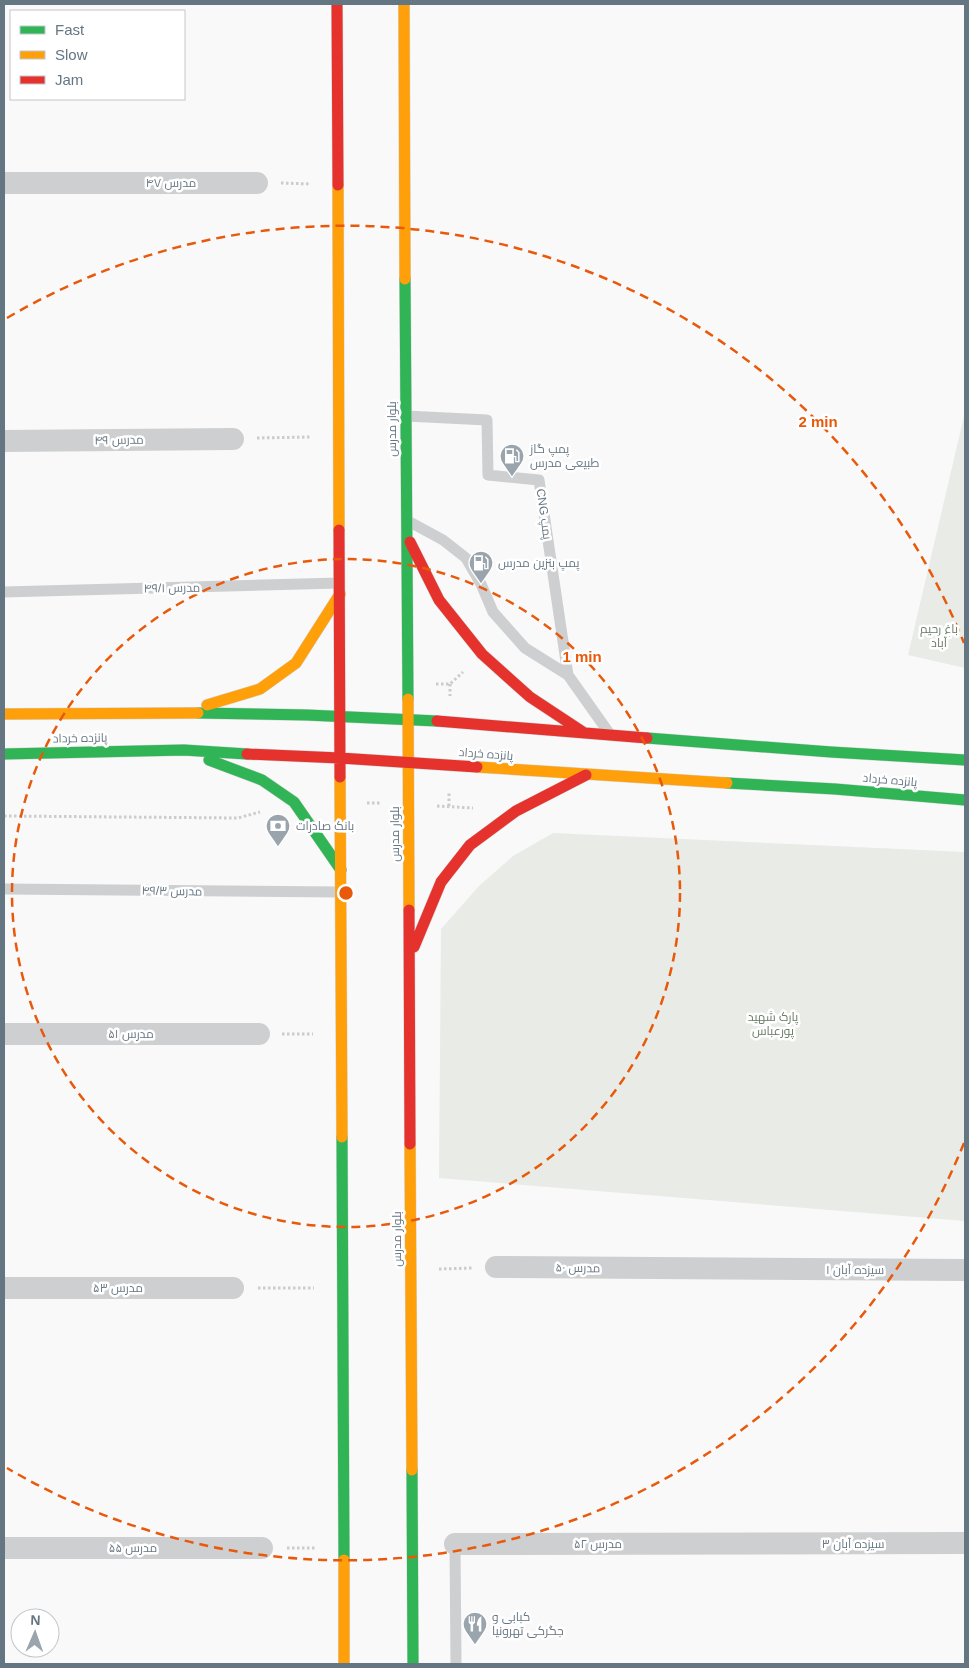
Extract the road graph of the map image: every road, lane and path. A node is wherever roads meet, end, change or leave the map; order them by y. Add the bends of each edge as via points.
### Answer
1 (337, 4) edge
2 (404, 4) edge
3 (4, 183) edge
4 (258, 183) joint
5 (338, 184) junction
6 (406, 416) junction
7 (339, 436) junction
8 (233, 439) joint
9 (4, 441) edge
10 (407, 522) junction
11 (340, 588) junction
12 (4, 592) edge
13 (568, 675) junction
14 (184, 712) junction
15 (4, 714) edge
16 (340, 715) junction
17 (408, 719) junction
18 (584, 733) junction
19 (610, 734) junction
20 (184, 750) junction
21 (4, 754) edge
22 (340, 758) junction
23 (965, 760) edge
24 (408, 763) junction
25 (586, 775) junction
26 (962, 801) edge
27 (294, 802) junction
28 (4, 816) edge
29 (341, 870) junction
30 (4, 889) edge
31 (341, 892) junction
32 (409, 958) junction
33 (4, 1034) edge
34 (259, 1034) joint
35 (342, 1034) junction
36 (496, 1267) joint
37 (411, 1269) junction
38 (746, 1270) joint
39 (965, 1270) edge
40 (4, 1288) edge
41 (232, 1288) joint
42 (343, 1288) junction
43 (965, 1543) edge
44 (455, 1544) joint
45 (742, 1544) joint
46 (4, 1548) edge
47 (262, 1548) joint
48 (344, 1548) junction
49 (344, 1664) edge
50 (413, 1664) edge
51 (456, 1664) edge

1 - 5 main road
2 - 6 main road, بلوار مدرس
3 - 4 street, مدرس ۴۷
4 - 5 path
5 - 7 main road
6 - 10 main road, بلوار مدرس
6 - 13 lane, CNG پمپ via 487,420 488,476 539,480
7 - 8 path
7 - 11 main road
8 - 9 street, مدرس ۴۹
10 - 13 lane via 443,540 466,558 493,612 525,648
10 - 17 main road, بلوار مدرس
10 - 18 main road via 412,547 439,600 482,654 530,697
11 - 12 lane, مدرس ۴۹/۱
11 - 14 main road via 296,663 260,689
11 - 16 main road
13 - 19 lane
14 - 15 main road, پانزده خرداد
14 - 16 main road, پانزده خرداد
16 - 17 main road, پانزده خرداد
16 - 22 main road
17 - 18 main road, پانزده خرداد
17 - 24 main road, بلوار مدرس
18 - 19 main road, پانزده خرداد
19 - 23 main road, پانزده خرداد via 831,757
20 - 21 main road, پانزده خرداد
20 - 22 main road, پانزده خرداد
20 - 27 main road via 262,780
22 - 24 main road, پانزده خرداد
22 - 29 main road
24 - 25 main road, پانزده خرداد
24 - 32 main road, بلوار مدرس
25 - 26 main road, پانزده خرداد via 830,784
25 - 32 main road via 516,811 470,844 441,882
27 - 28 path via 238,818
27 - 29 main road
29 - 31 main road
30 - 31 lane, مدرس ۴۹/۳
31 - 35 main road
32 - 37 main road, بلوار مدرس
33 - 34 street, مدرس ۵۱
34 - 35 path
35 - 42 main road
36 - 37 path
36 - 38 street, مدرس ۵۰
37 - 50 main road, بلوار مدرس
38 - 39 street, سیزده آبان ۱
40 - 41 street, مدرس ۵۳
41 - 42 path
42 - 48 main road
43 - 45 street, سیزده آبان ۳
44 - 45 street, مدرس ۵۲
44 - 51 lane
46 - 47 street, مدرس ۵۵
47 - 48 path
48 - 49 main road

